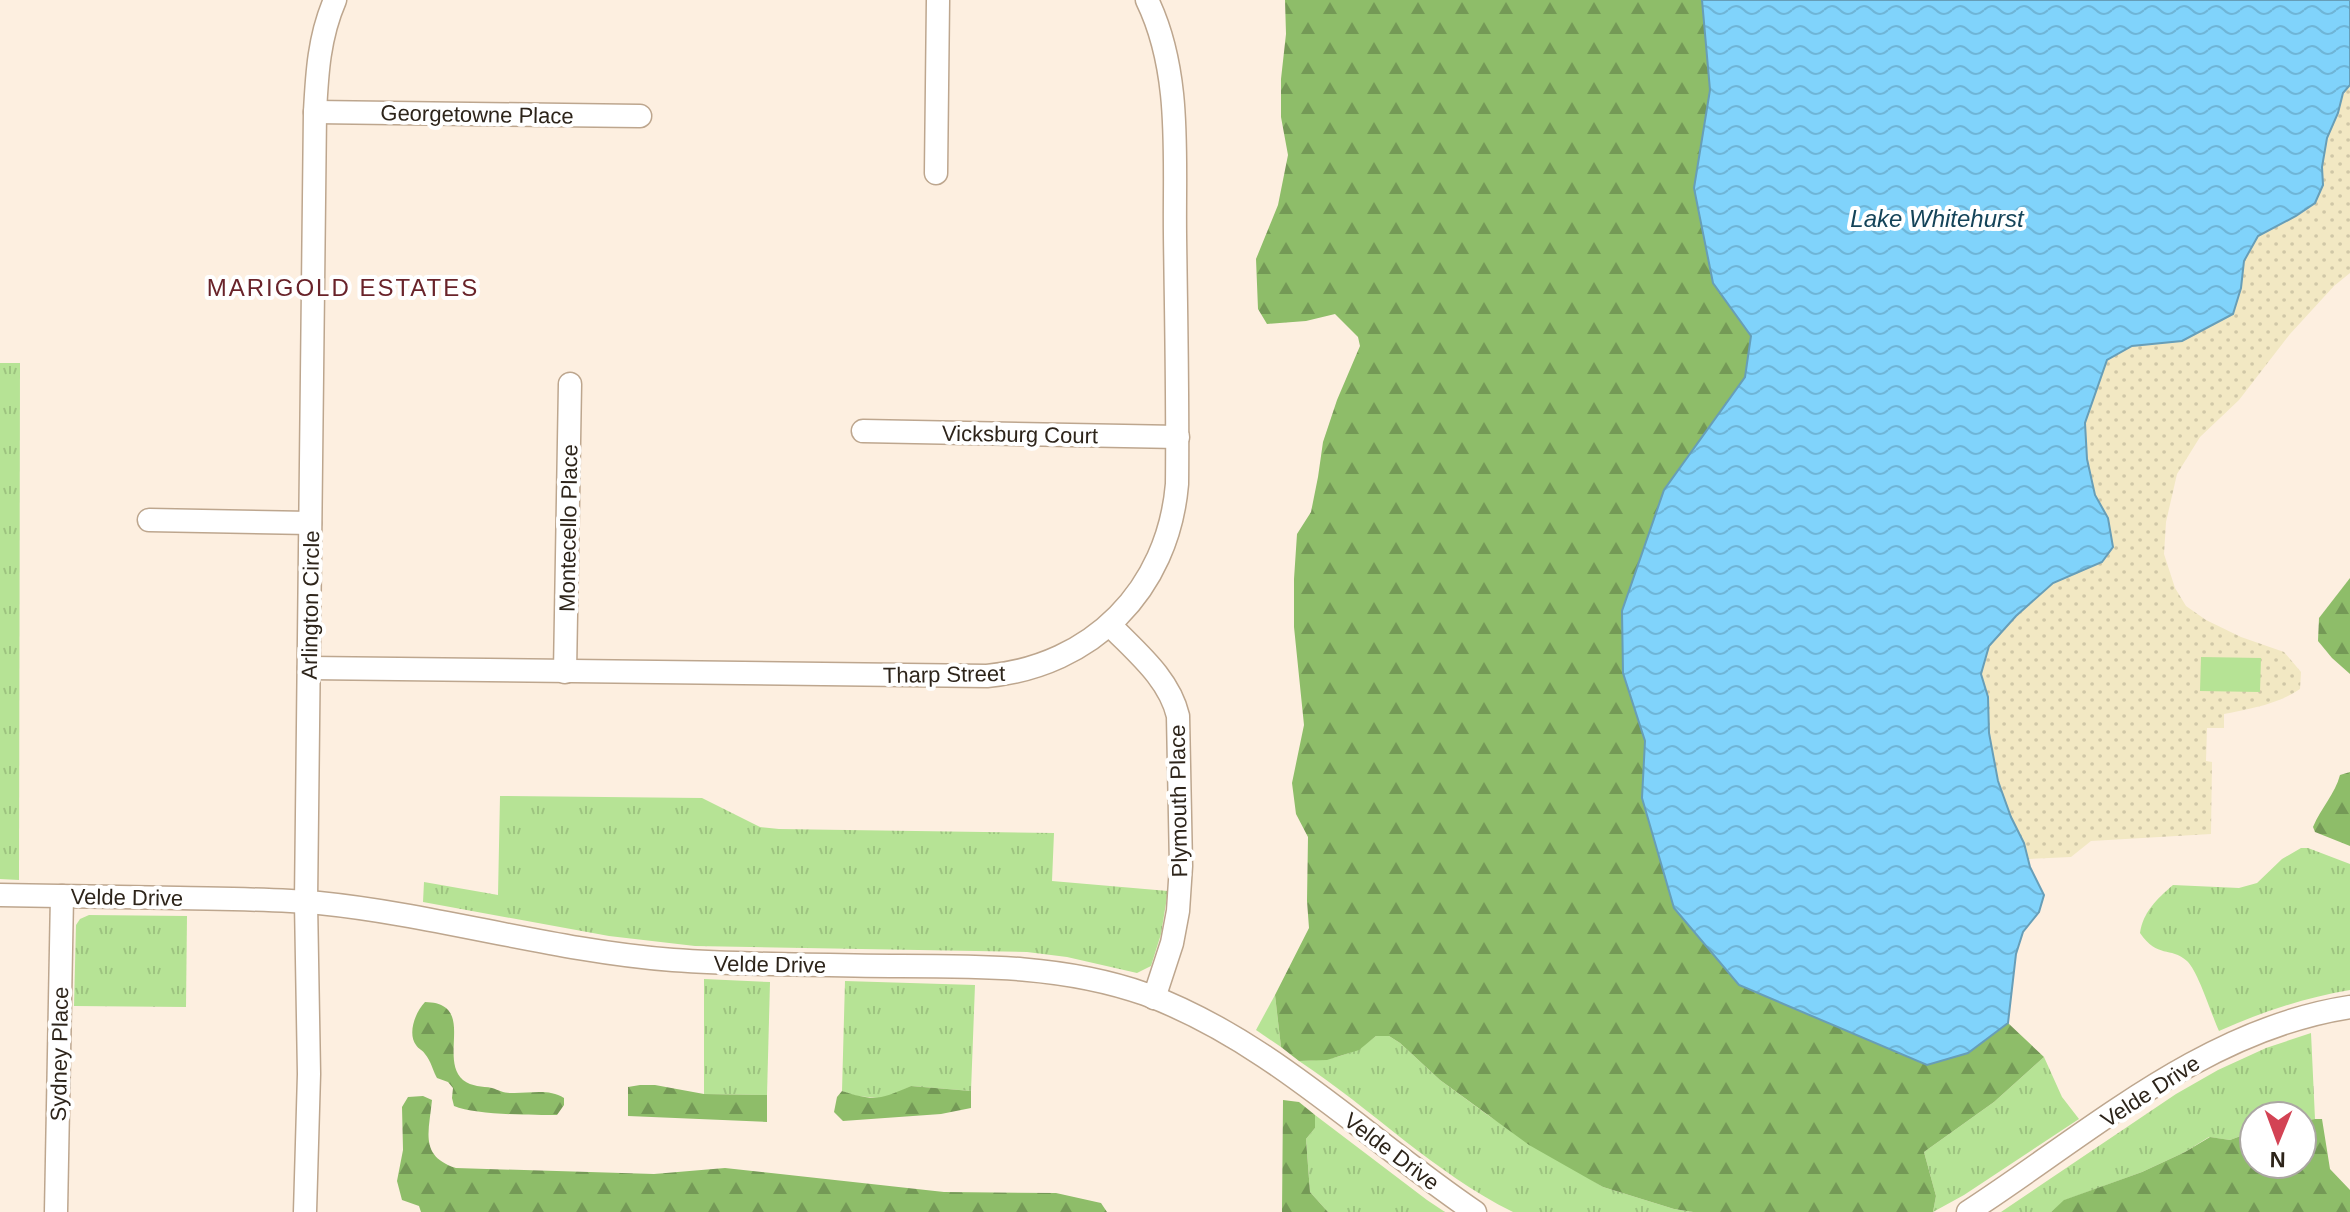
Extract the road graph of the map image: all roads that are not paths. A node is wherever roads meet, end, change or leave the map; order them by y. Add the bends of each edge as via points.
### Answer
1 (335, 0) edge
2 (938, 0) edge
3 (1147, 0) edge
4 (315, 112) junction
5 (640, 116) dead end
6 (936, 173) dead end
7 (570, 384) dead end
8 (863, 431) dead end
9 (1178, 437) junction
10 (149, 520) dead end
11 (310, 523) junction
12 (1110, 625) junction
13 (309, 668) junction
14 (565, 672) junction
15 (0, 895) edge
16 (62, 896) junction
17 (306, 902) junction
18 (1154, 998) junction
19 (2350, 1007) edge
20 (56, 1212) edge
21 (305, 1212) edge
22 (1475, 1212) edge
23 (1968, 1212) edge

1 - 4 street, Arlington Circle via 318,58
2 - 6 street
3 - 9 street, Tharp Street via 1166,53 1173,122
4 - 5 street, Georgetowne Place
4 - 11 street, Arlington Circle
7 - 14 street, Montecello Place
8 - 9 street, Vicksburg Court
9 - 12 street, Tharp Street via 1176,500 1169,531 1148,578
10 - 11 street
11 - 13 street, Arlington Circle
12 - 14 street, Tharp Street via 1059,658 987,676
12 - 18 street, Plymouth Place via 1161,678 1178,716 1178,911
13 - 14 street, Tharp Street
13 - 17 street, Arlington Circle
15 - 16 street, Velde Drive
16 - 17 street, Velde Drive
16 - 20 street, Sydney Place
17 - 18 street, Velde Drive via 666,960 1023,969 1098,980
17 - 21 street, Arlington Circle
18 - 22 street, Velde Drive via 1256,1050
19 - 23 street, Velde Drive via 2290,1019 2199,1059

